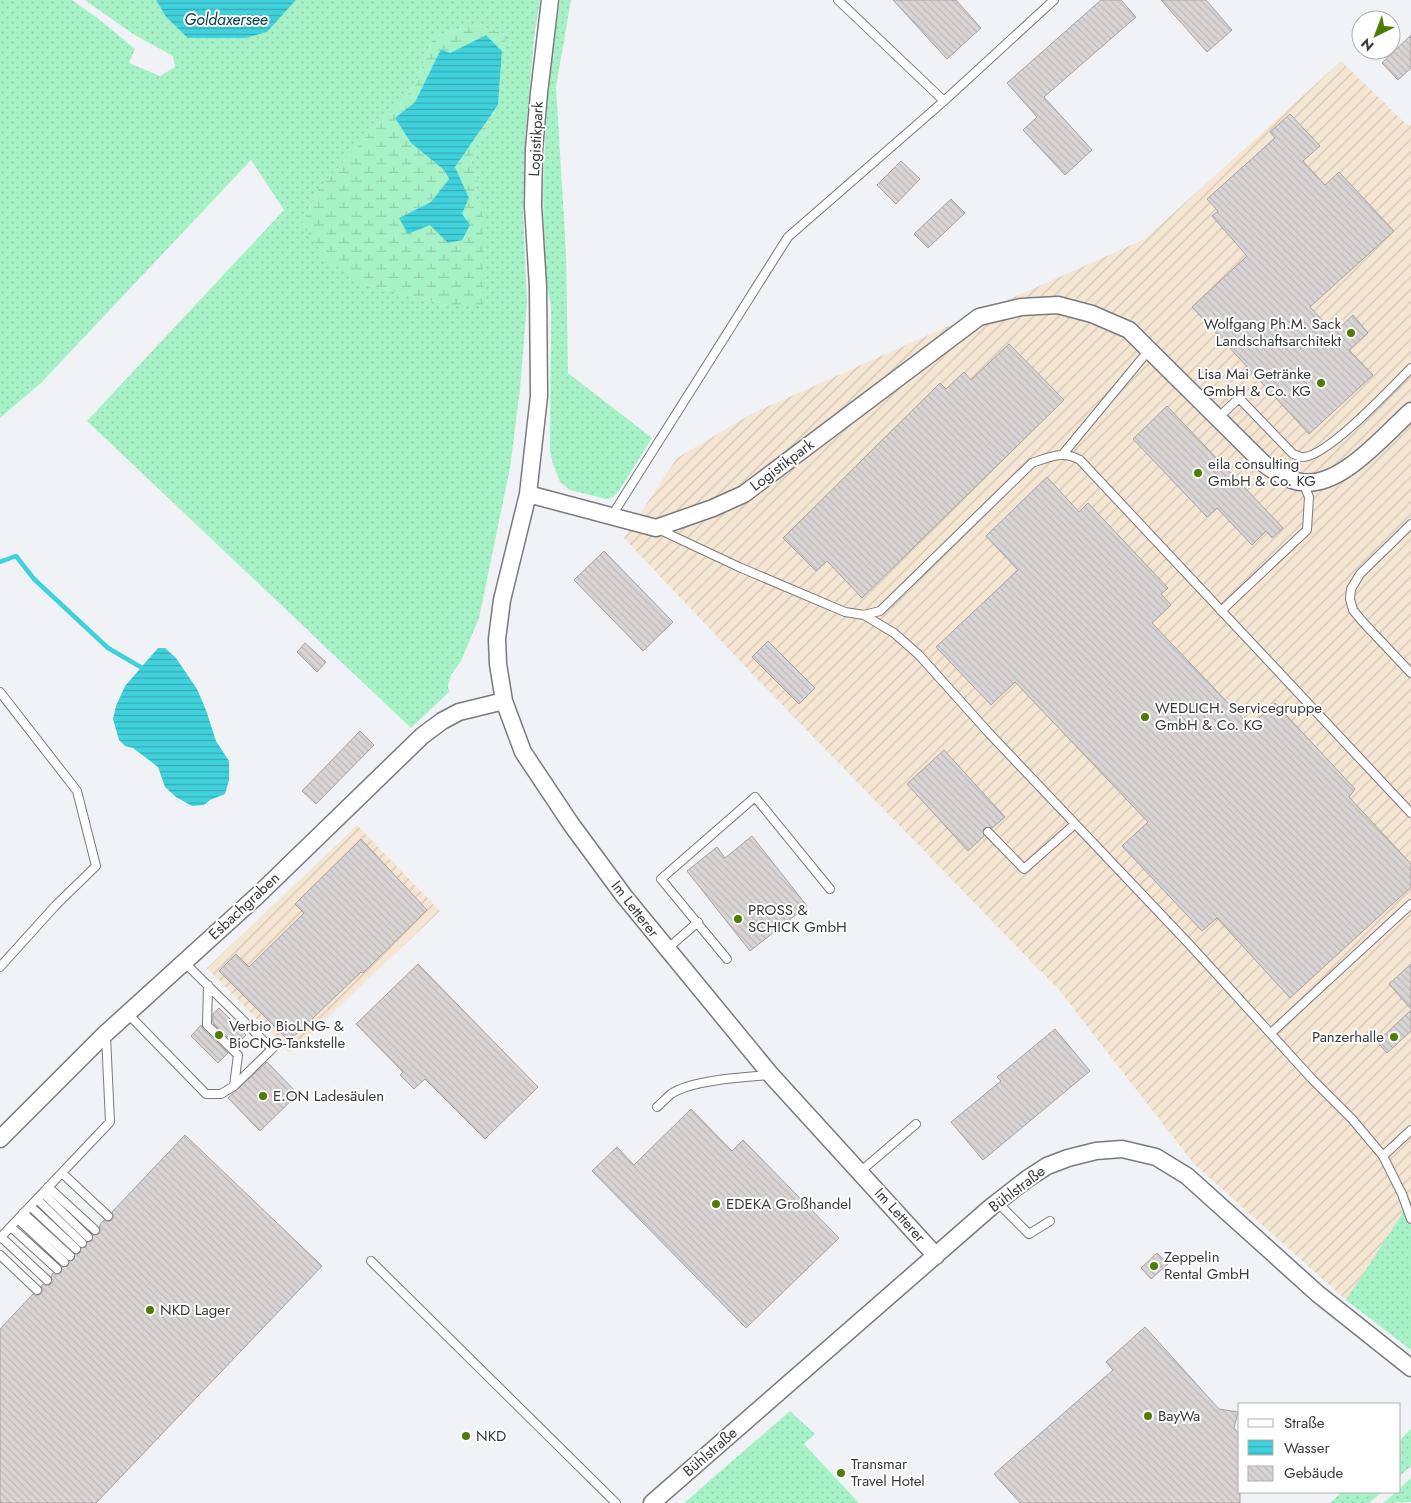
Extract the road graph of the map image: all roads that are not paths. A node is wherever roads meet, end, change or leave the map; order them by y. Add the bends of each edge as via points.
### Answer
1 (550, 0) edge
2 (838, 0) edge
3 (1054, 0) edge
4 (944, 101) junction
5 (1149, 350) junction
6 (1411, 368) edge
7 (1411, 410) edge
8 (1218, 418) junction
9 (1063, 454) junction
10 (1302, 483) junction
11 (528, 494) junction
12 (611, 517) junction
13 (1411, 524) edge
14 (656, 528) junction
15 (1221, 611) junction
16 (864, 615) junction
17 (1411, 673) edge
18 (0, 692) edge
19 (504, 701) junction
20 (1411, 813) edge
21 (1075, 824) junction
22 (988, 832) dead end
23 (830, 889) dead end
24 (1411, 904) edge
25 (698, 922) junction
26 (667, 949) junction
27 (727, 959) dead end
28 (184, 962) junction
29 (0, 967) edge
30 (208, 985) junction
31 (128, 1014) junction
32 (1271, 1033) junction
33 (106, 1034) junction
34 (771, 1075) junction
35 (234, 1086) junction
36 (657, 1107) dead end
37 (916, 1124) dead end
38 (1411, 1130) edge
39 (0, 1138) edge
40 (1383, 1156) junction
41 (861, 1171) junction
42 (62, 1173) junction
43 (43, 1193) junction
44 (997, 1202) junction
45 (30, 1206) junction
46 (20, 1216) junction
47 (108, 1216) dead end
48 (1411, 1219) edge
49 (1050, 1221) dead end
50 (10, 1227) junction
51 (95, 1230) dead end
52 (88, 1236) dead end
53 (0, 1237) edge
54 (82, 1243) dead end
55 (76, 1249) dead end
56 (0, 1255) edge
57 (70, 1256) dead end
58 (936, 1256) junction
59 (371, 1261) dead end
60 (64, 1262) dead end
61 (57, 1269) dead end
62 (47, 1280) dead end
63 (37, 1290) dead end
64 (1411, 1368) edge
65 (616, 1503) edge
66 (652, 1503) edge

1 - 11 street, Logistikpark via 534,149 539,396
2 - 4 lane
3 - 4 lane
4 - 12 lane via 788,237
5 - 8 street, Logistikpark
5 - 9 lane
5 - 14 street, Logistikpark via 1129,330 1092,314 1058,305 1021,307 979,317 744,494
6 - 8 lane via 1335,440 1316,454 1303,458 1293,454 1239,398
7 - 10 street, Logistikpark via 1341,472 1325,480
8 - 10 street, Logistikpark via 1267,466 1279,475
9 - 15 lane via 1080,460
9 - 16 lane via 1032,463 880,611
10 - 15 lane via 1309,497 1306,530
11 - 12 street
11 - 19 street, Im Letterer via 502,600 497,639
12 - 14 street
13 - 17 lane via 1360,574 1351,589 1350,599 1353,610 1362,621
14 - 16 lane via 819,602
15 - 20 lane
16 - 21 lane via 894,633 919,655
18 - 29 lane via 77,792 96,866
19 - 26 street, Im Letterer via 523,752 547,789
19 - 28 street, Esbachgraben via 459,712 422,736
21 - 22 lane via 1024,869
21 - 32 lane
23 - 25 lane via 755,797 660,879
24 - 32 lane
25 - 26 lane
25 - 27 lane
26 - 34 street, Im Letterer
28 - 30 lane
28 - 31 street, Esbachgraben
30 - 35 lane via 208,1025 238,1055
30 - 35 lane via 272,1049
31 - 33 street, Esbachgraben
31 - 35 lane via 206,1094 222,1094
32 - 40 lane
33 - 39 street, Esbachgraben
33 - 42 lane via 110,1122
34 - 36 lane via 699,1084 672,1093
34 - 41 street, Im Letterer
37 - 41 lane
38 - 40 lane
40 - 48 lane
41 - 58 street, Im Letterer
42 - 43 lane
42 - 47 lane
43 - 45 lane
43 - 51 lane
43 - 52 lane
43 - 54 lane
44 - 49 lane via 1029,1234
44 - 58 street, Bühlstraße
44 - 64 street, Bühlstraße via 1046,1166 1068,1158 1122,1149 1156,1157 1187,1176 1318,1294
45 - 46 lane
45 - 55 lane
46 - 50 lane
46 - 57 lane
46 - 60 lane
50 - 53 lane
50 - 61 lane
53 - 62 lane
56 - 63 lane
58 - 66 street, Bühlstraße
59 - 65 lane

